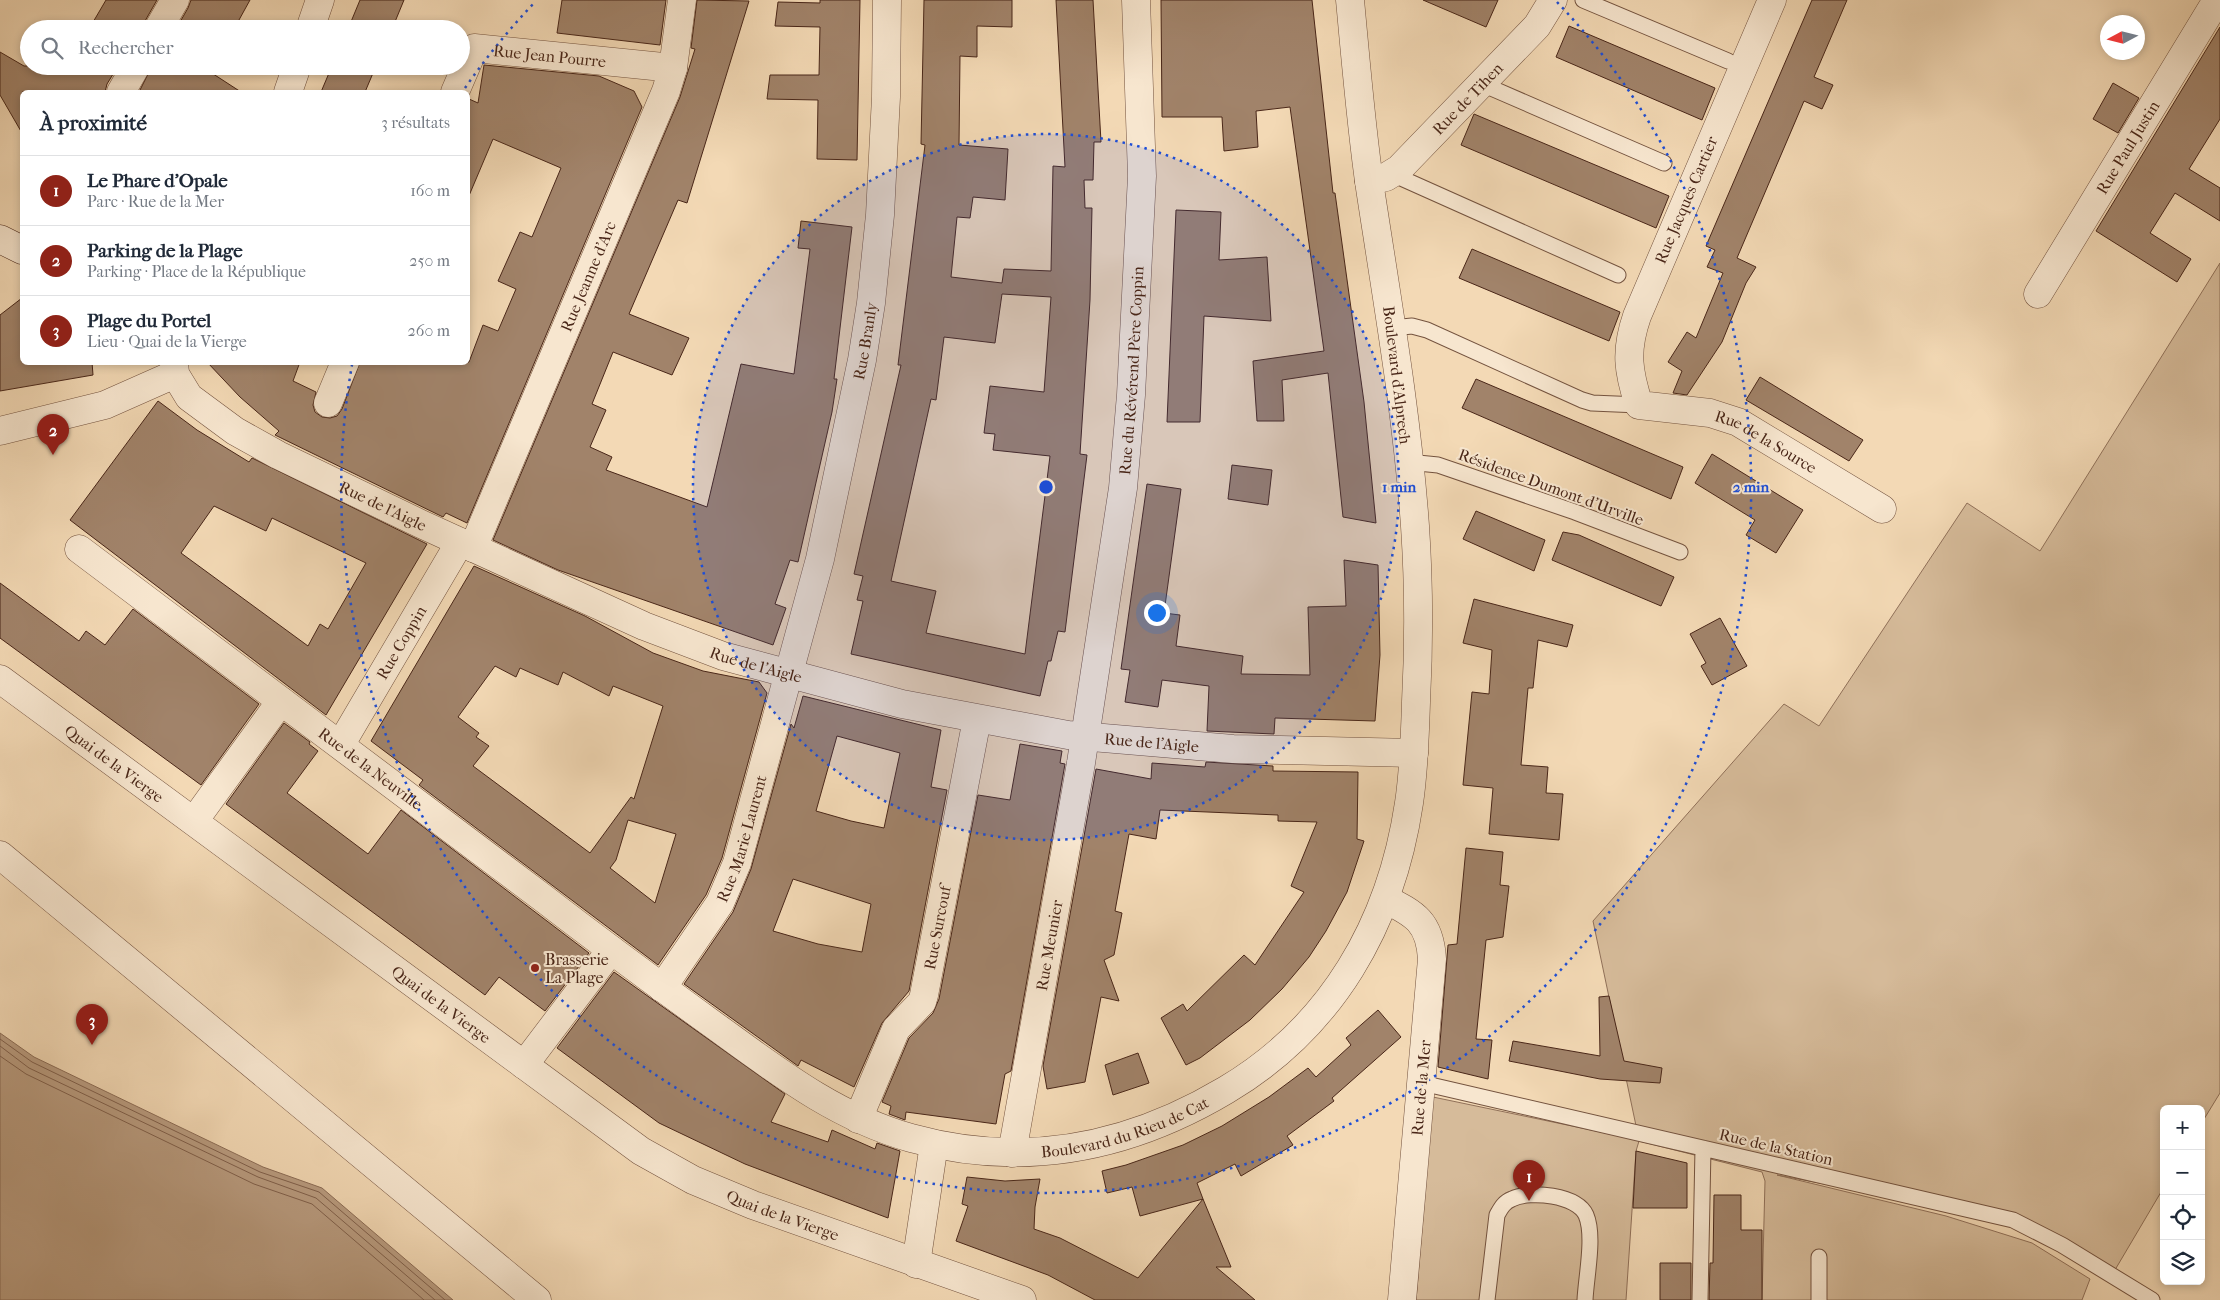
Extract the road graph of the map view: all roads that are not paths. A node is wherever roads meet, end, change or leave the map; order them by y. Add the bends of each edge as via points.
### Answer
1 (175, 0) edge
2 (320, 0) edge
3 (682, 0) edge
4 (887, 0) edge
5 (1136, 0) edge
6 (1350, 0) edge
7 (1553, 0) edge
8 (1583, 0) edge
9 (1772, 0) edge
10 (2217, 0) edge
11 (163, 20) edge
12 (313, 20) edge
13 (470, 57) edge
14 (1728, 61) dead end
15 (673, 68) junction
16 (131, 75) edge
17 (294, 75) edge
18 (462, 75) edge
19 (1482, 84) junction
20 (122, 90) edge
21 (289, 90) edge
22 (456, 90) edge
23 (1664, 163) dead end
24 (1380, 178) junction
25 (0, 239) edge
26 (20, 249) edge
27 (1618, 276) dead end
28 (2038, 294) dead end
29 (1392, 328) junction
30 (344, 365) edge
31 (174, 368) edge
32 (328, 403) dead end
33 (1639, 405) junction
34 (0, 431) edge
35 (1408, 462) junction
36 (1882, 510) dead end
37 (466, 545) junction
38 (79, 549) dead end
39 (1680, 552) dead end
40 (788, 674) junction
41 (0, 679) edge
42 (280, 701) junction
43 (976, 719) junction
44 (1085, 736) junction
45 (341, 744) junction
46 (1414, 753) junction
47 (194, 821) junction
48 (0, 855) edge
49 (1384, 899) junction
50 (610, 950) junction
51 (662, 988) junction
52 (524, 1065) junction
53 (1422, 1084) junction
54 (858, 1118) junction
55 (934, 1144) junction
56 (1703, 1148) junction
57 (1012, 1153) junction
58 (1819, 1258) dead end
59 (916, 1264) junction
60 (537, 1300) edge
61 (1022, 1300) edge
62 (1402, 1300) edge
63 (1487, 1300) edge
64 (1585, 1300) edge
65 (1700, 1300) edge
66 (1819, 1300) edge
67 (2152, 1300) edge

1 - 11 street
2 - 12 street
3 - 15 street, Rue Jeanne d'Arc
4 - 40 street, Rue Branly via 882,184 871,302 856,396 820,559
5 - 44 street, Rue du Révérend Père Coppin via 1142,176 1130,403 1122,497
6 - 24 street, Boulevard d'Alprech
7 - 19 street, Rue de Tihen via 1537,26
8 - 14 lane
9 - 33 street, Rue Jacques Cartier via 1634,323 1628,366
10 - 28 street, Rue Paul Justin
13 - 15 street, Rue Jean Pourre via 474,48
15 - 37 street, Rue Jeanne d'Arc
16 - 20 street
17 - 21 street
18 - 22 street, Rue Jean Pourre
19 - 23 lane
19 - 24 street, Rue de Tihen via 1399,169
24 - 27 lane
24 - 29 street, Boulevard d'Alprech
25 - 26 street
29 - 33 lane via 1412,326 1427,330 1582,400
29 - 35 street, Boulevard d'Alprech
30 - 32 street
31 - 34 street via 105,405
31 - 37 street, Rue de l'Aigle via 189,397 235,431 303,468
33 - 36 street, Rue de la Source via 1710,414 1738,422
35 - 39 lane, Résidence Dumont d'Urville via 1438,465
35 - 46 street, Boulevard d'Alprech via 1418,575
37 - 40 street, Rue de l'Aigle via 675,639
37 - 45 street, Rue Coppin
38 - 42 street, Rue de la Neuville
40 - 43 street, Rue de l'Aigle via 902,704
40 - 51 street, Rue Marie Laurent via 751,817 730,883 708,923
41 - 47 street, Quai de la Vierge
42 - 45 street, Rue de la Neuville
42 - 47 street
43 - 44 street, Rue de l'Aigle
43 - 54 street, Rue Surcouf via 922,1002 896,1029
44 - 46 street, Rue de l'Aigle via 1233,749
44 - 57 street, Rue Meunier
45 - 50 street, Rue de la Neuville
46 - 49 street, Boulevard du Rieu de Cat via 1400,850
47 - 52 street, Quai de la Vierge
48 - 60 street
49 - 53 street, Rue de la Mer via 1419,919 1432,947
49 - 57 street, Boulevard du Rieu de Cat via 1354,962 1330,998 1288,1047 1253,1073 1188,1110 1128,1135 1058,1151
50 - 51 street, Rue de la Neuville
50 - 52 street
51 - 54 street, Boulevard du Rieu de Cat via 805,1090
52 - 59 street, Quai de la Vierge via 641,1151 693,1180
53 - 56 lane, Rue de la Station
53 - 62 street, Rue de la Mer
54 - 55 street, Boulevard du Rieu de Cat via 878,1128
55 - 57 street, Boulevard du Rieu de Cat
55 - 59 street
56 - 65 lane
56 - 67 lane, Rue de la Station via 2013,1220 2062,1245
58 - 66 lane
59 - 61 street, Quai de la Vierge
63 - 64 lane via 1497,1215 1504,1204 1517,1196 1527,1195 1565,1199 1581,1207 1586,1216 1589,1247

